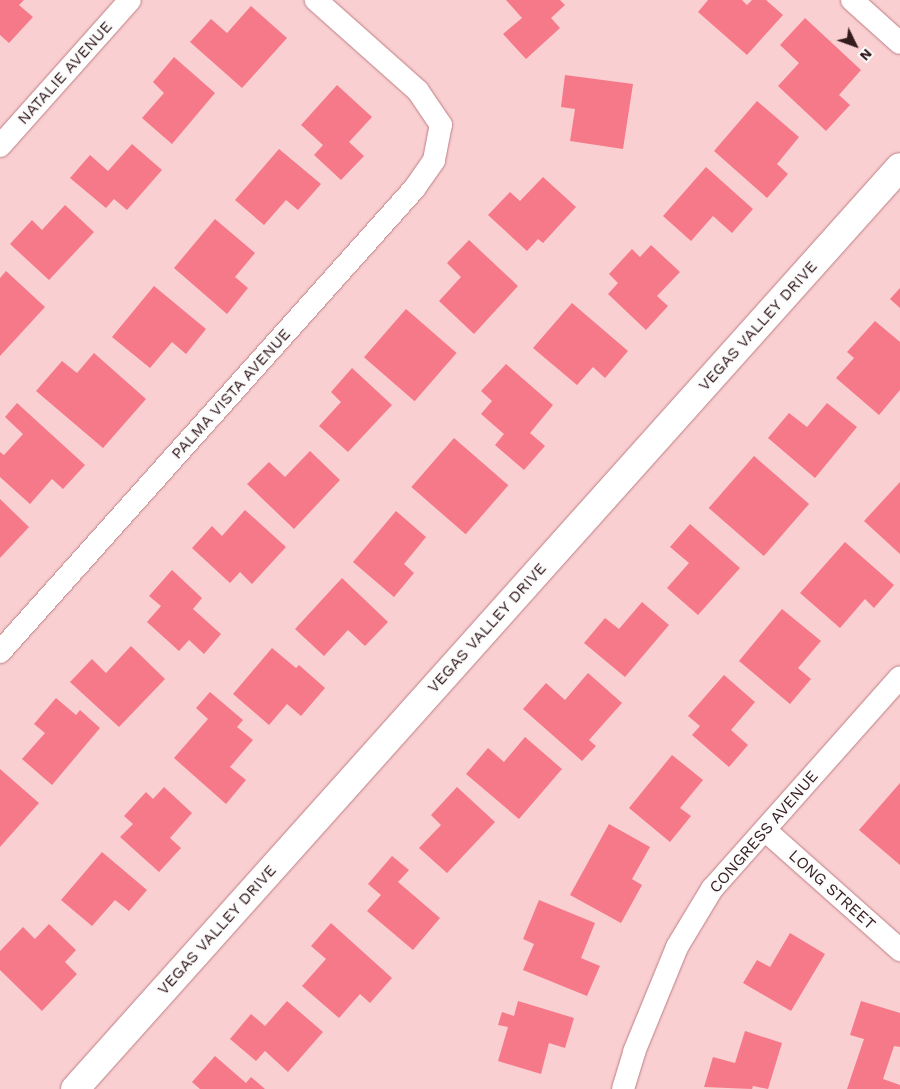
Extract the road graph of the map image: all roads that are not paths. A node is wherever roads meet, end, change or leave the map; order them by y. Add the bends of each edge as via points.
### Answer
1 (130, 0) edge
2 (316, 0) edge
3 (852, 0) edge
4 (900, 43) edge
5 (0, 146) edge
6 (900, 167) edge
7 (0, 652) edge
8 (900, 677) edge
9 (764, 830) junction
10 (900, 950) edge
11 (75, 1089) edge
12 (623, 1089) edge

1 - 5 street, NATALIE AVENUE
2 - 7 street, PALMA VISTA AVENUE via 418,92 441,125 434,160 414,189
3 - 4 street
6 - 11 street, VEGAS VALLEY DRIVE
8 - 9 street, CONGRESS AVENUE
9 - 10 street, LONG STREET
9 - 12 street, CONGRESS AVENUE via 712,889 677,947 634,1052

